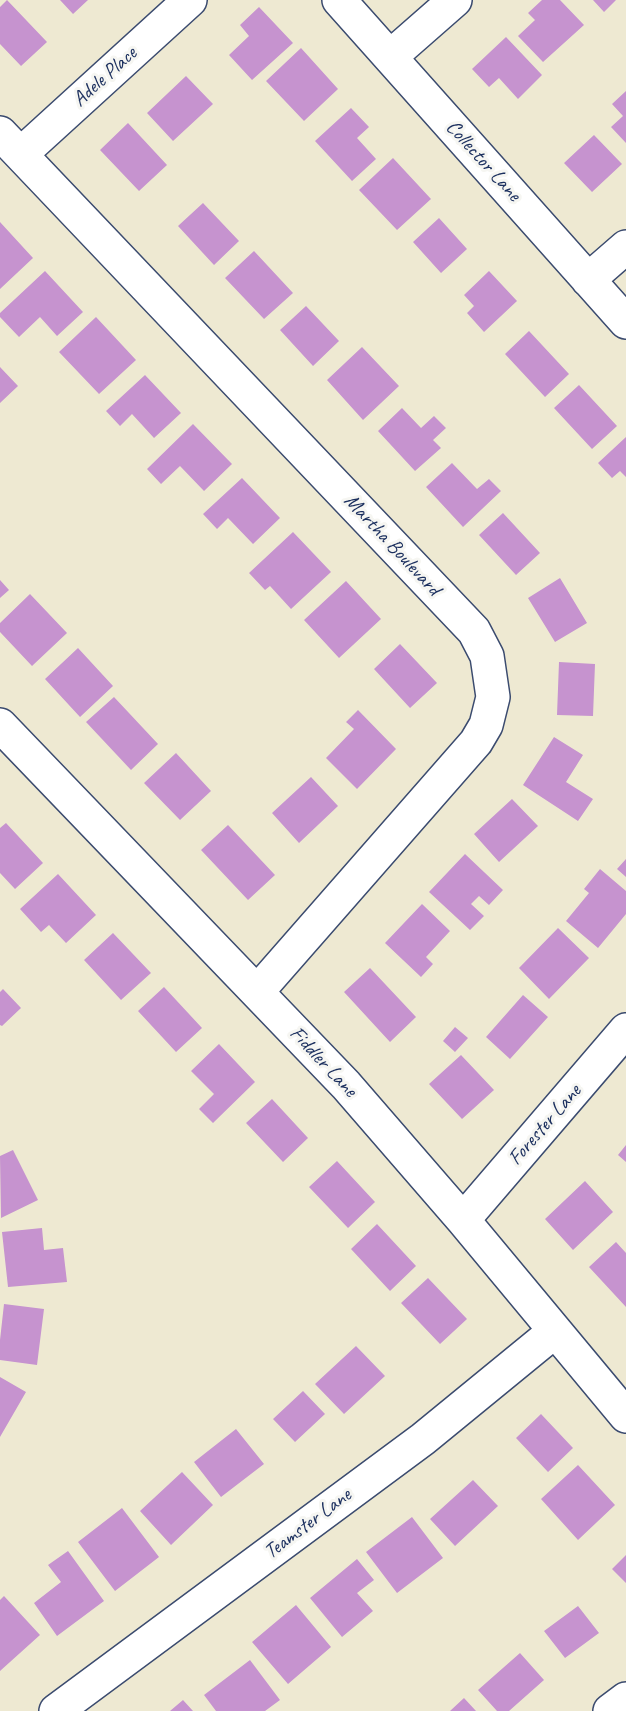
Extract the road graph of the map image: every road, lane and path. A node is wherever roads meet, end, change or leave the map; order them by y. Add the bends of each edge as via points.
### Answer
1 (190, 0) edge
2 (339, 0) edge
3 (455, 0) edge
4 (390, 57) junction
5 (10, 143) edge
6 (626, 247) edge
7 (588, 280) junction
8 (626, 322) edge
9 (0, 726) edge
10 (257, 992) junction
11 (626, 1030) edge
12 (463, 1220) junction
13 (555, 1330) junction
14 (626, 1416) edge
15 (626, 1699) edge
16 (56, 1711) edge
17 (610, 1711) edge

1 - 5 street, Adele Place
2 - 4 street, Collector Lane
3 - 4 street
4 - 7 street, Collector Lane
5 - 10 street, Martha Boulevard via 474,631 488,656 492,697 486,725 476,742
6 - 7 street
7 - 8 street, Collector Lane
9 - 10 street, Fiddler Lane
10 - 12 street, Fiddler Lane via 346,1085
11 - 12 street, Forester Lane
12 - 13 street, Fiddler Lane
13 - 14 street, Fiddler Lane
13 - 16 street, Teamster Lane via 423,1439
15 - 17 street

